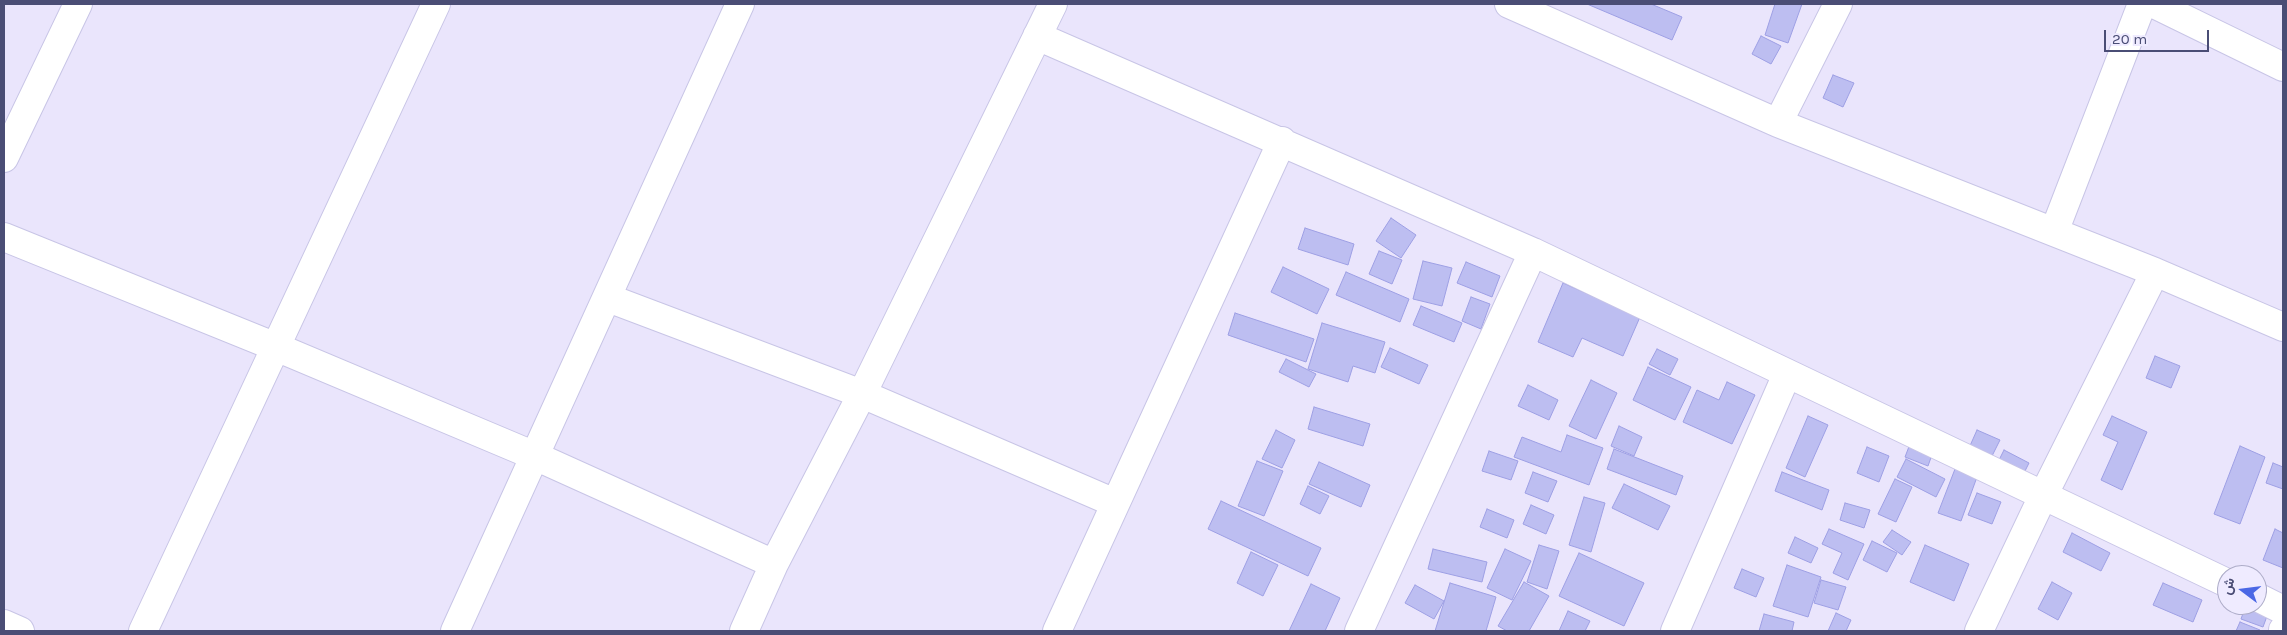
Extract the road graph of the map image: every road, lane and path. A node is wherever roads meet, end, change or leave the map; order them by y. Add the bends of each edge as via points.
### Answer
1 (78, 4) edge
2 (436, 4) edge
3 (740, 4) edge
4 (1053, 4) edge
5 (1838, 4) edge
6 (2142, 4) edge
7 (2154, 4) edge
8 (1520, 6) edge
9 (1037, 36) junction
10 (2283, 67) edge
11 (1778, 123) junction
12 (1282, 141) junction
13 (4, 158) edge
14 (2054, 232) junction
15 (4, 237) edge
16 (1532, 252) junction
17 (2155, 272) junction
18 (608, 298) junction
19 (2283, 327) edge
20 (276, 347) junction
21 (1787, 374) junction
22 (862, 394) junction
23 (535, 456) junction
24 (2043, 496) junction
25 (1115, 503) junction
26 (774, 564) junction
27 (2217, 578) edge
28 (2267, 602) edge
29 (2283, 610) edge
30 (4, 624) edge
31 (20, 631) edge
32 (143, 631) edge
33 (455, 631) edge
34 (744, 631) edge
35 (1057, 631) edge
36 (1359, 631) edge
37 (1675, 631) edge
38 (1979, 631) edge

1 - 13 street
2 - 20 street
3 - 18 street
4 - 9 street
5 - 11 street
6 - 14 street
7 - 10 street
8 - 11 street
9 - 12 street
9 - 22 street
11 - 14 street
12 - 16 street
12 - 25 street
14 - 17 street
15 - 20 street
16 - 21 street
16 - 36 street
17 - 19 street
17 - 24 street
18 - 22 street
18 - 23 street
20 - 23 street
20 - 32 street
21 - 24 street
21 - 37 street
22 - 25 street
22 - 26 street
23 - 26 street
23 - 33 street
24 - 27 street
24 - 38 street
25 - 35 street
26 - 34 street
28 - 29 street
30 - 31 street

